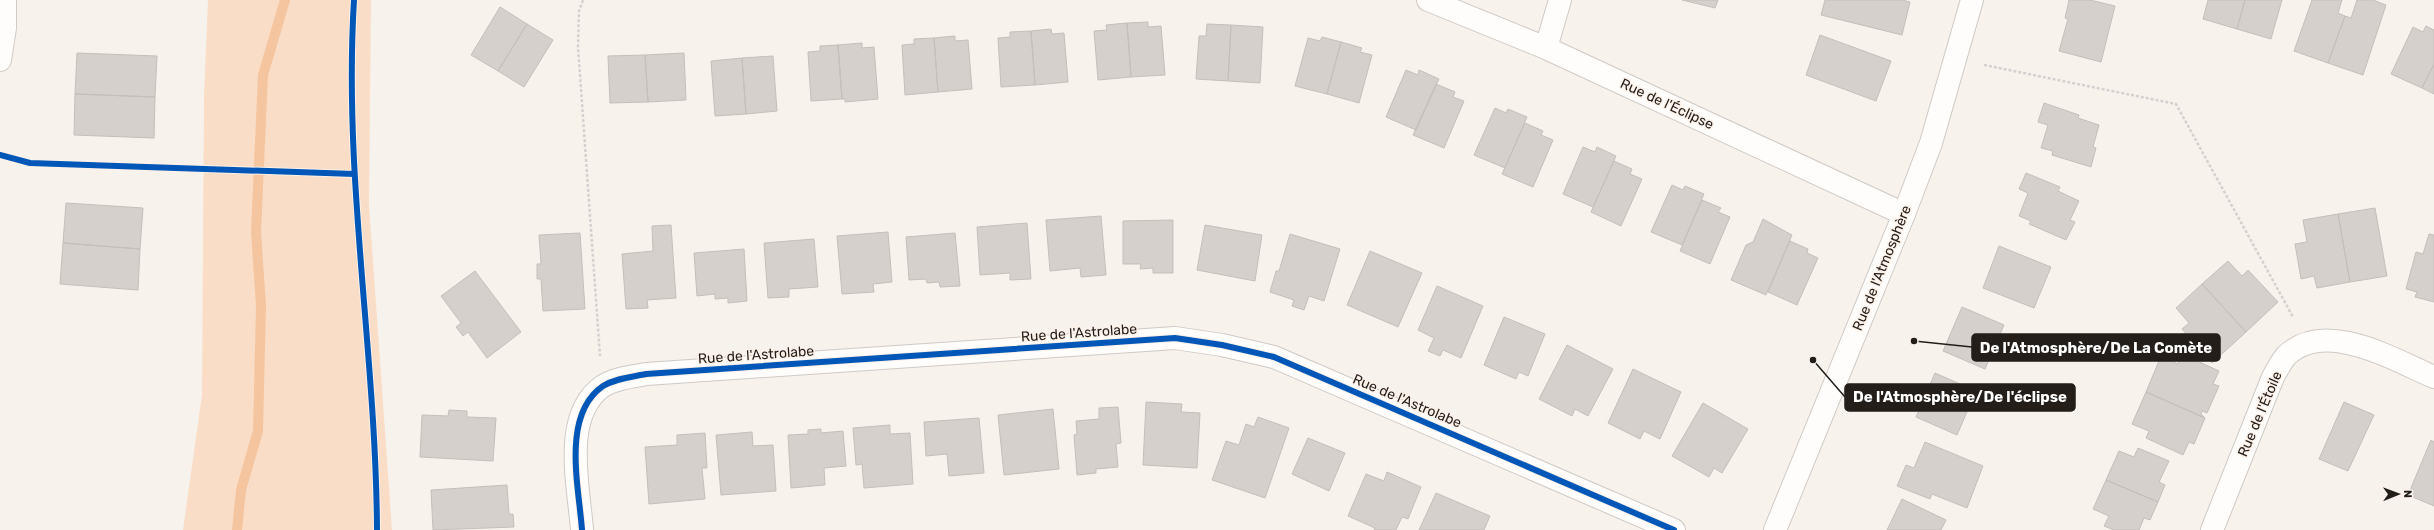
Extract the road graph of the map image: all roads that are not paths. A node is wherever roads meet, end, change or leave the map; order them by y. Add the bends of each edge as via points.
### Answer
1 (5, 0) edge
2 (1428, 0) edge
3 (1560, 0) edge
4 (1972, 0) edge
5 (1546, 48) junction
6 (0, 60) edge
7 (1904, 214) junction
8 (2434, 377) edge
9 (582, 530) edge
10 (1674, 530) edge
11 (1775, 530) edge
12 (2212, 530) edge

1 - 6 street via 5,28
2 - 5 street, Rue de l'Éclipse
3 - 5 street
4 - 7 street, Rue de l'Atmosphère via 1931,143
5 - 7 street, Rue de l'Éclipse
7 - 11 street, Rue de l'Atmosphère
8 - 12 street, Rue de l'Étoile via 2359,345 2334,339 2307,344 2287,356 2273,377
9 - 10 street, Rue de l'Astrolabe via 575,445 578,423 588,402 603,387 619,379 646,374 1175,338 1274,357

